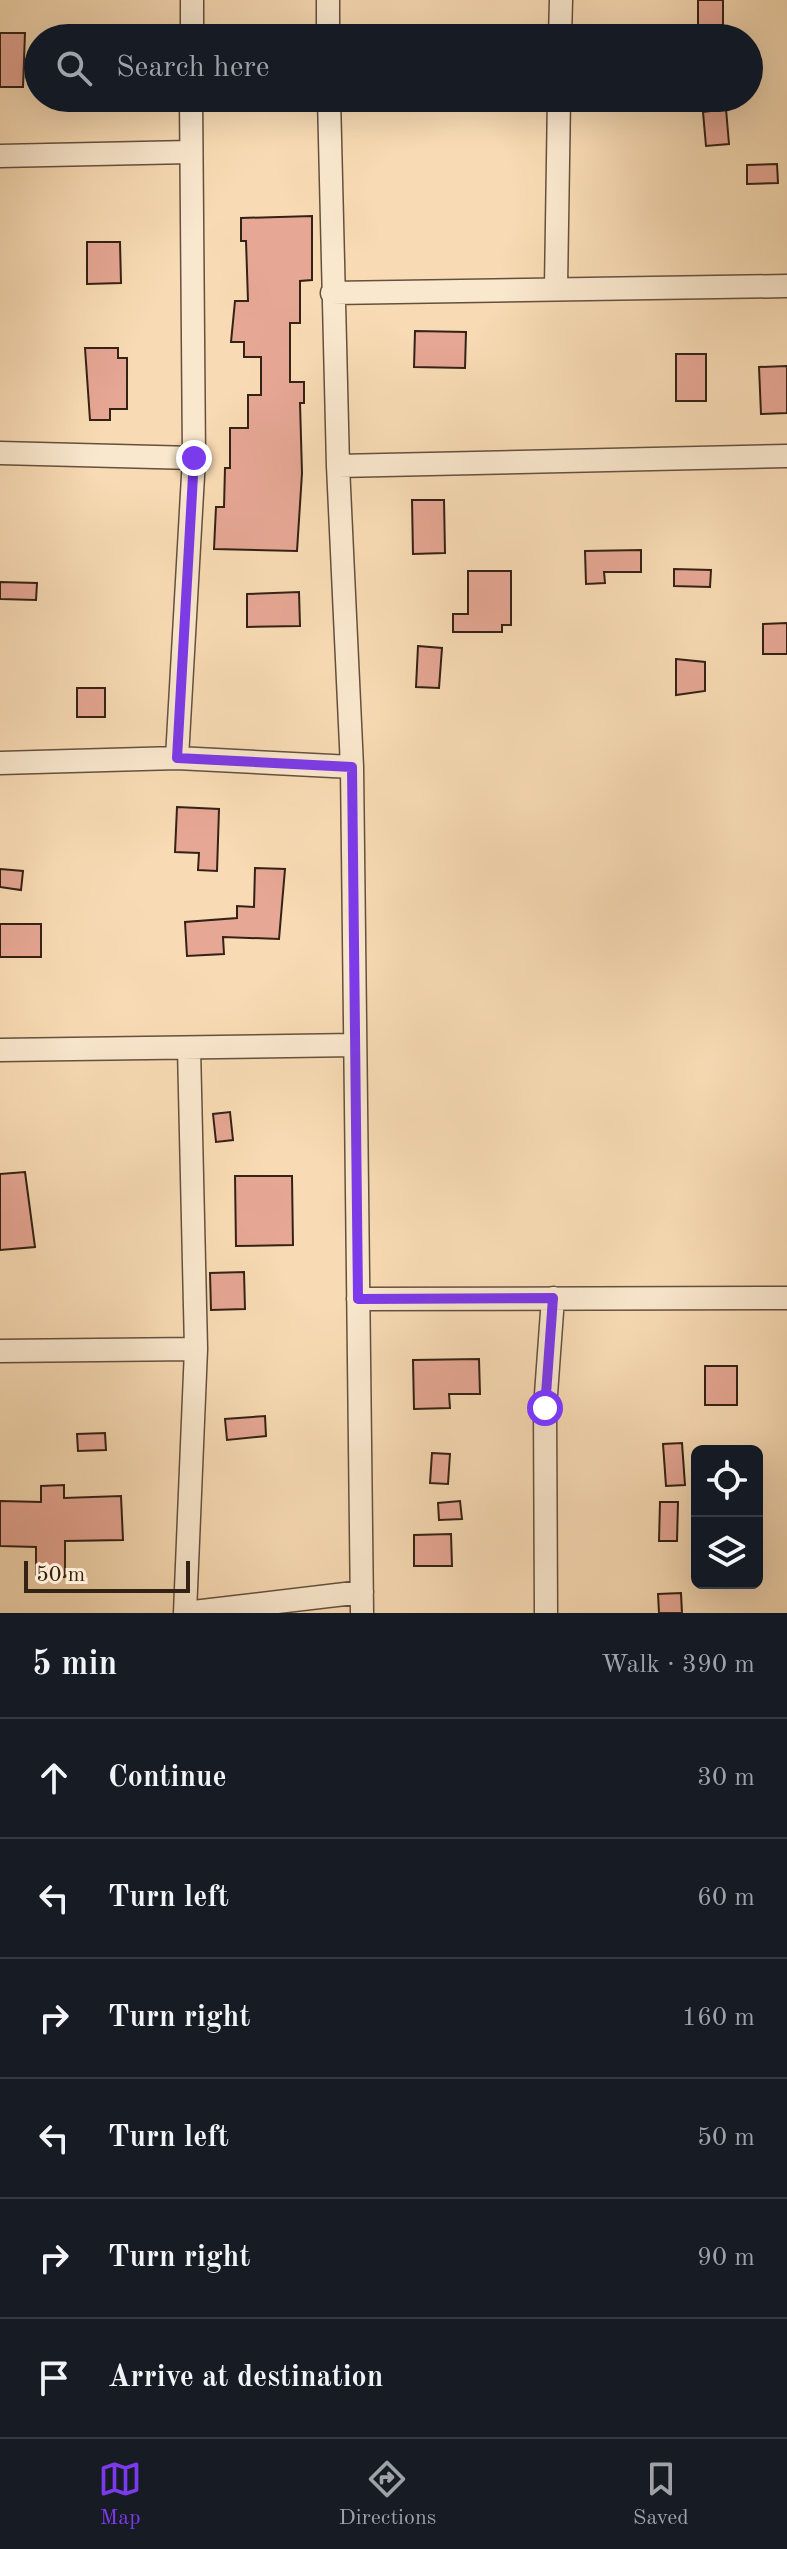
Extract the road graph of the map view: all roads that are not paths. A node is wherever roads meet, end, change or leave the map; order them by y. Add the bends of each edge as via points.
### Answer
1 (192, 0) edge
2 (328, 0) edge
3 (561, 0) edge
4 (192, 24) edge
5 (328, 24) edge
6 (560, 24) edge
7 (191, 112) edge
8 (329, 112) edge
9 (559, 112) edge
10 (190, 152) junction
11 (0, 156) edge
12 (787, 286) edge
13 (556, 287) junction
14 (332, 293) junction
15 (0, 453) edge
16 (787, 456) edge
17 (194, 458) junction
18 (338, 466) junction
19 (177, 758) junction
20 (0, 763) edge
21 (352, 767) junction
22 (355, 1045) junction
23 (189, 1048) junction
24 (0, 1050) edge
25 (553, 1298) junction
26 (787, 1298) edge
27 (358, 1299) junction
28 (196, 1349) junction
29 (0, 1351) edge
30 (362, 1603) edge
31 (185, 1613) edge
32 (546, 1613) edge

1 - 4 street
2 - 5 street
3 - 6 street
7 - 10 street
8 - 14 street
9 - 13 street
10 - 11 street
10 - 17 street
12 - 13 street
13 - 14 street
14 - 18 street
15 - 17 street
16 - 18 street
17 - 19 street
18 - 21 street
19 - 20 street
19 - 21 street
21 - 22 street
22 - 23 street
22 - 27 street
23 - 24 street
23 - 28 street
25 - 26 street
25 - 27 street
25 - 32 street via 544,1422
27 - 30 street
28 - 29 street
28 - 31 street
30 - 31 street

